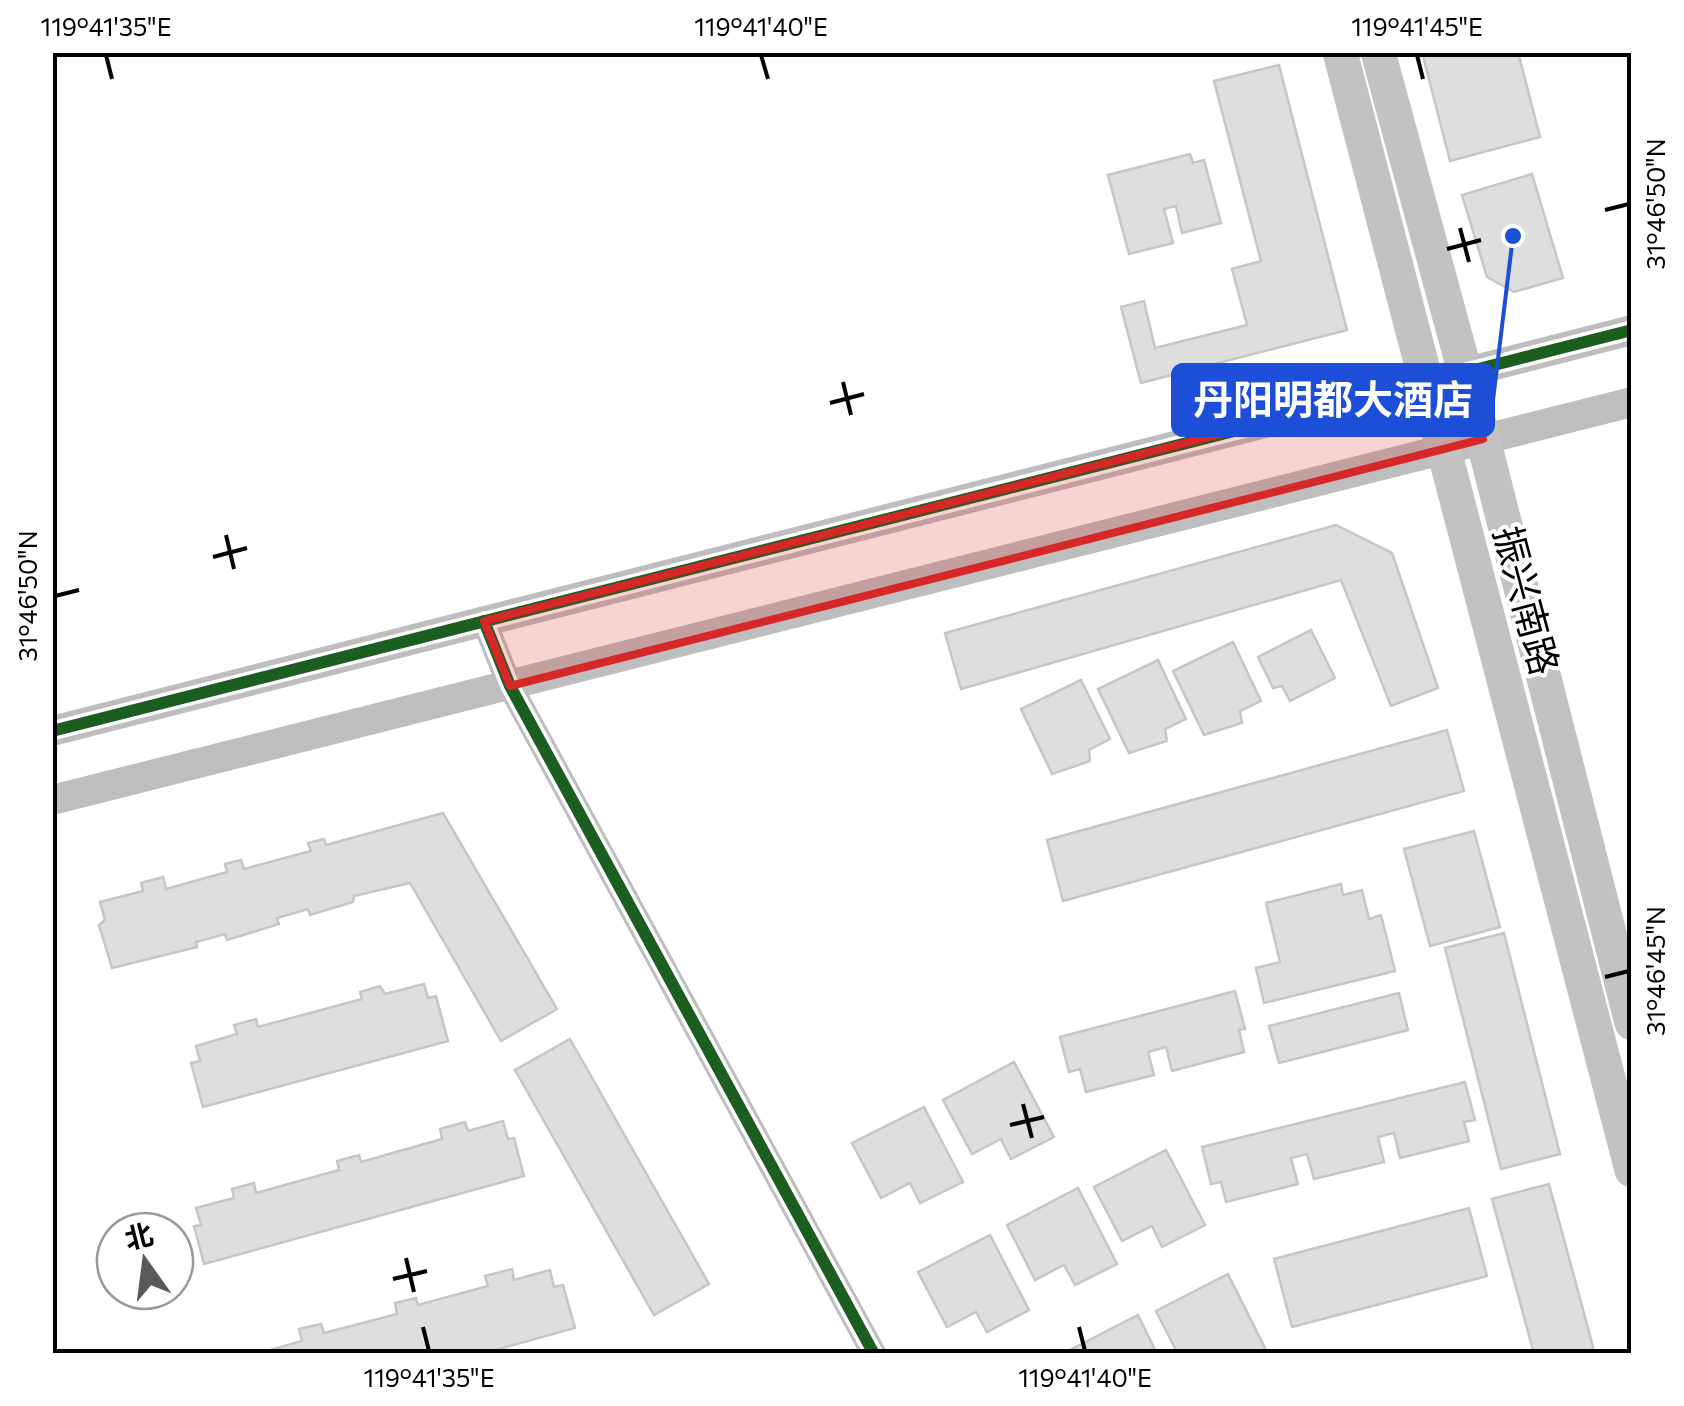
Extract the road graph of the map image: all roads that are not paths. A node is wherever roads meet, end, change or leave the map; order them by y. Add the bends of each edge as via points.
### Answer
1 (1340, 52) edge
2 (1378, 52) edge
3 (1632, 330) edge
4 (1465, 372) junction
5 (1427, 381) junction
6 (1632, 402) edge
7 (1483, 439) junction
8 (1445, 449) junction
9 (484, 621) junction
10 (510, 686) junction
11 (52, 731) edge
12 (52, 800) edge
13 (1632, 1023) edge
14 (1632, 1170) edge
15 (874, 1354) edge

1 - 5 main road, 振兴南路
2 - 4 main road, 振兴南路
3 - 4 street
4 - 5 street
4 - 7 main road, 振兴南路
5 - 8 main road, 振兴南路
5 - 9 street
6 - 7 street
7 - 8 street
7 - 13 main road, 振兴南路
8 - 10 street
8 - 14 main road, 振兴南路
9 - 10 street
9 - 11 street
10 - 12 street
10 - 15 street

